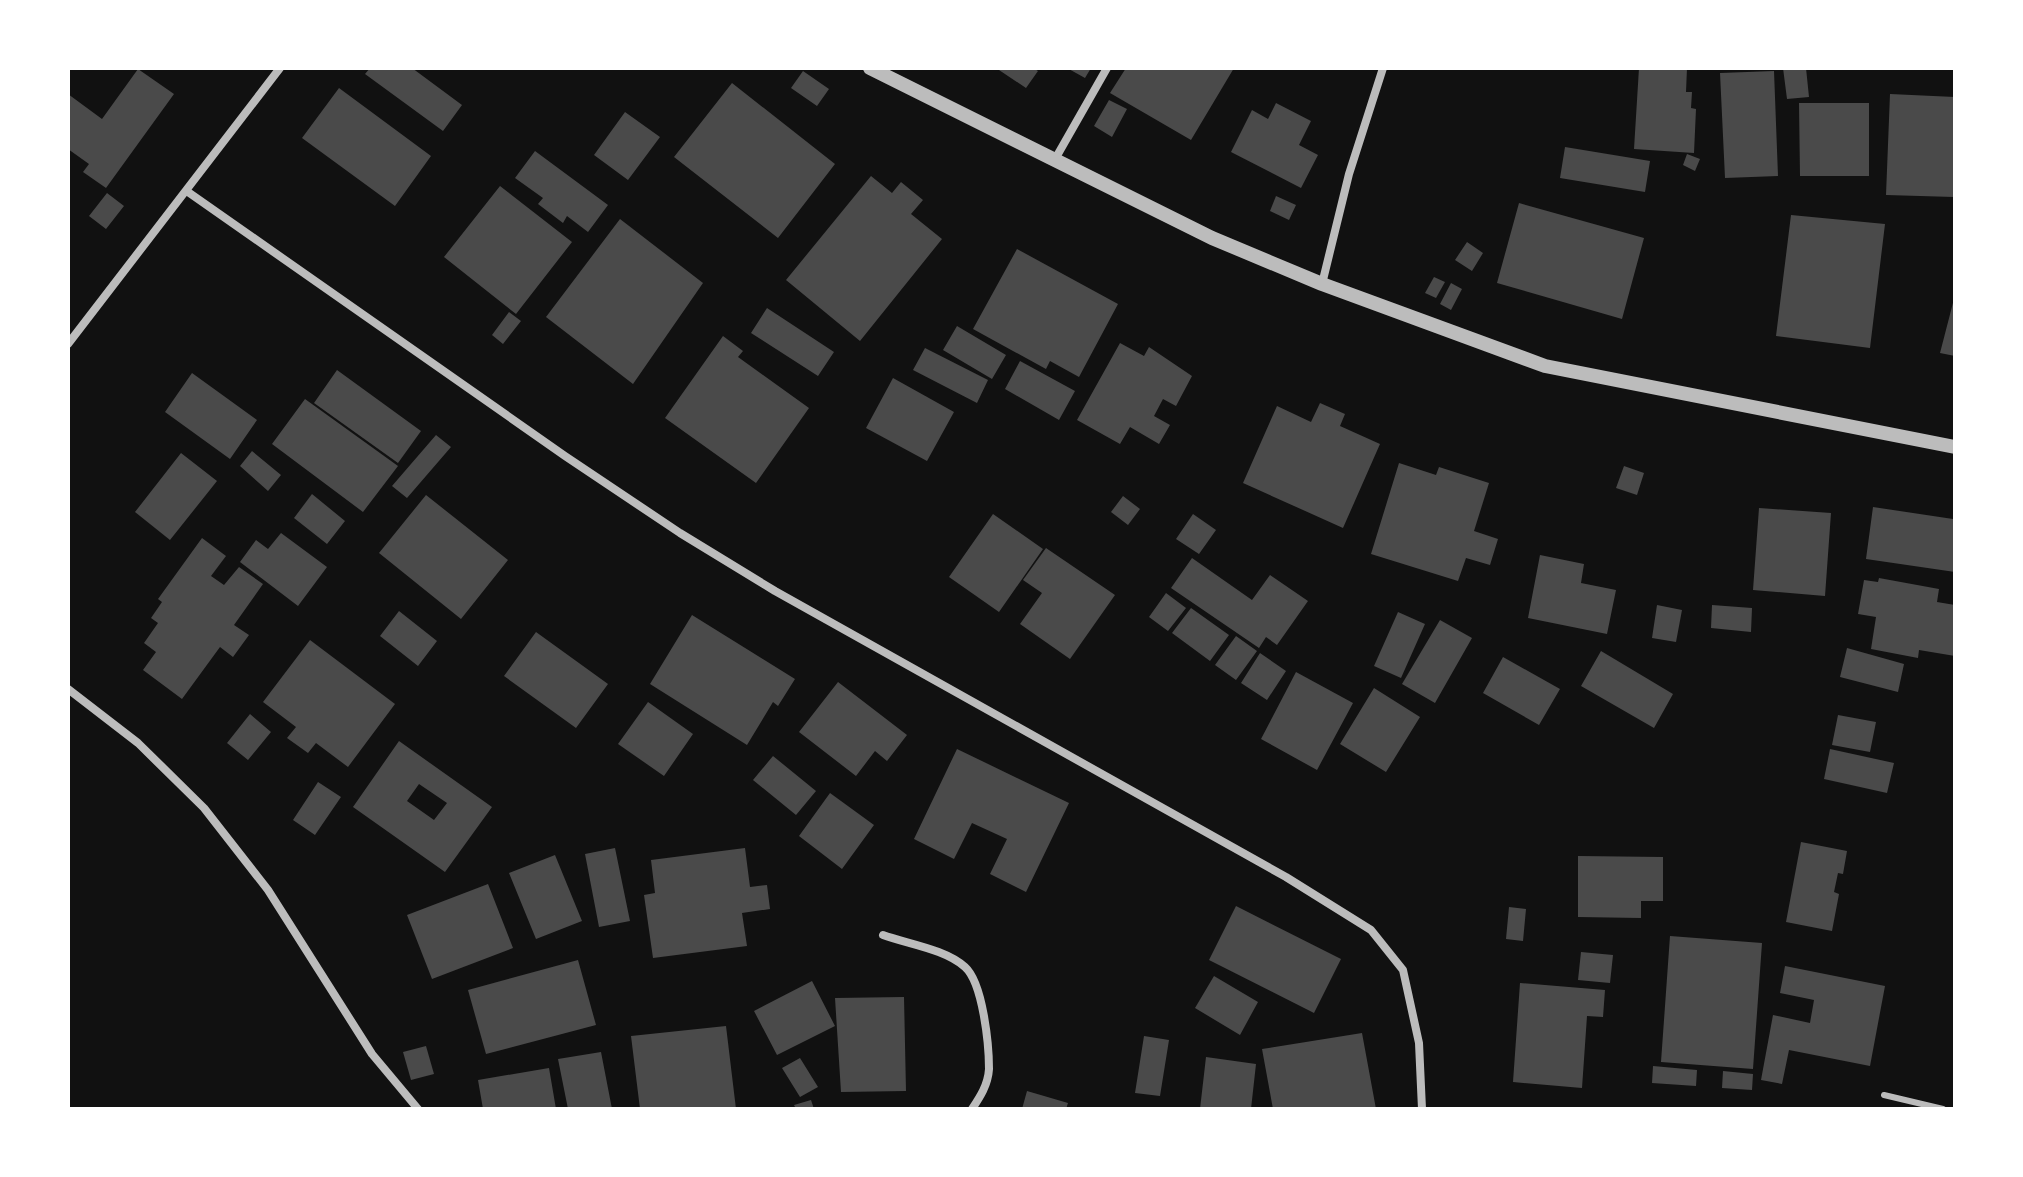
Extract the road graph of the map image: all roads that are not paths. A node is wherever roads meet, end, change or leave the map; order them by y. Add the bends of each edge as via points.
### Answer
1 (280, 68) edge
2 (1107, 68) edge
3 (1383, 68) edge
4 (877, 70) edge
5 (1053, 161) junction
6 (188, 192) junction
7 (1322, 284) junction
8 (68, 344) edge
9 (1955, 447) edge
10 (68, 689) edge
11 (883, 935) dead end
12 (1884, 1095) dead end
13 (418, 1109) edge
14 (972, 1109) edge
15 (1422, 1109) edge
16 (1943, 1109) edge

1 - 6 street
2 - 5 street
3 - 7 street
4 - 5 street
5 - 7 street
6 - 8 street
6 - 15 street via 694,541 1371,930 1403,970 1419,1043
7 - 9 street via 1545,366
10 - 13 street via 138,743 204,808 268,890 372,1054
11 - 14 street via 966,968 979,989 989,1070
12 - 16 lane

